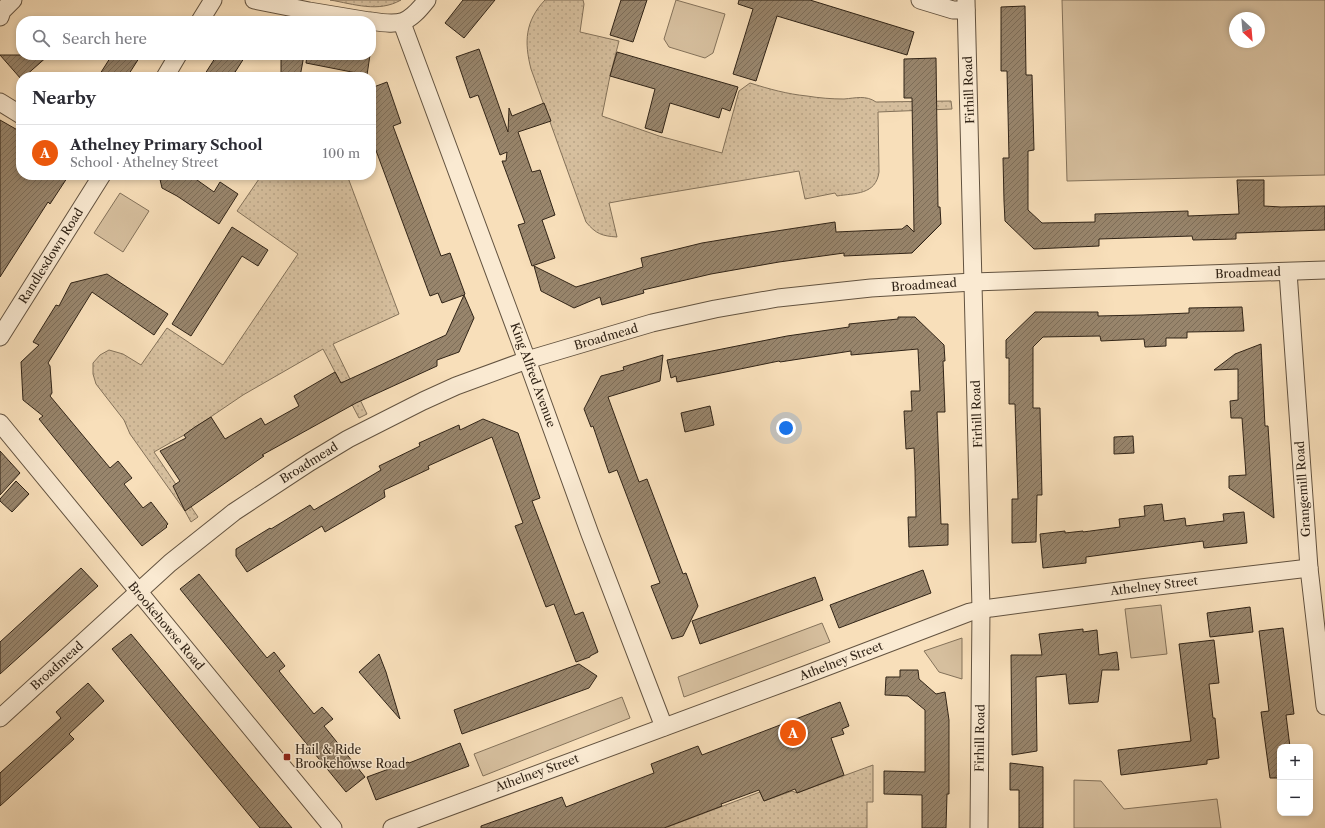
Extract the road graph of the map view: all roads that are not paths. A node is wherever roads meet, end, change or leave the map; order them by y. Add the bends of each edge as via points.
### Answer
1 (13, 0) edge
2 (213, 0) edge
3 (254, 0) edge
4 (427, 0) edge
5 (920, 0) edge
6 (966, 5) edge
7 (203, 16) edge
8 (340, 16) edge
9 (0, 17) edge
10 (376, 22) edge
11 (402, 23) junction
12 (175, 60) edge
13 (168, 72) edge
14 (0, 102) edge
15 (16, 112) edge
16 (99, 180) edge
17 (1325, 270) edge
18 (1288, 272) junction
19 (973, 282) junction
20 (0, 337) edge
21 (528, 360) junction
22 (0, 423) edge
23 (1309, 568) junction
24 (138, 592) junction
25 (981, 609) junction
26 (1325, 706) edge
27 (0, 718) edge
28 (664, 727) junction
29 (334, 828) edge
30 (392, 828) edge
31 (979, 828) edge

1 - 9 street via 2,11
2 - 7 street
3 - 8 street
4 - 11 street via 416,14
5 - 6 street via 953,10
6 - 19 street, Firhill Road
10 - 11 street
11 - 21 street, King Alfred Avenue
12 - 13 street
14 - 15 street
16 - 20 street, Randlesdown Road
17 - 18 street, Broadmead
18 - 19 street, Broadmead
18 - 23 street, Grangemill Road
19 - 21 street, Broadmead via 871,288 771,299 652,323
19 - 25 street, Firhill Road
21 - 24 street, Broadmead via 456,386 348,439 234,512
21 - 28 street, King Alfred Avenue via 590,534
22 - 24 street, Brookehowse Road
23 - 25 street, Athelney Street
23 - 26 street, Grangemill Road
24 - 27 street, Broadmead
24 - 29 street, Brookehowse Road
25 - 28 street, Athelney Street
25 - 31 street, Firhill Road
28 - 30 street, Athelney Street

